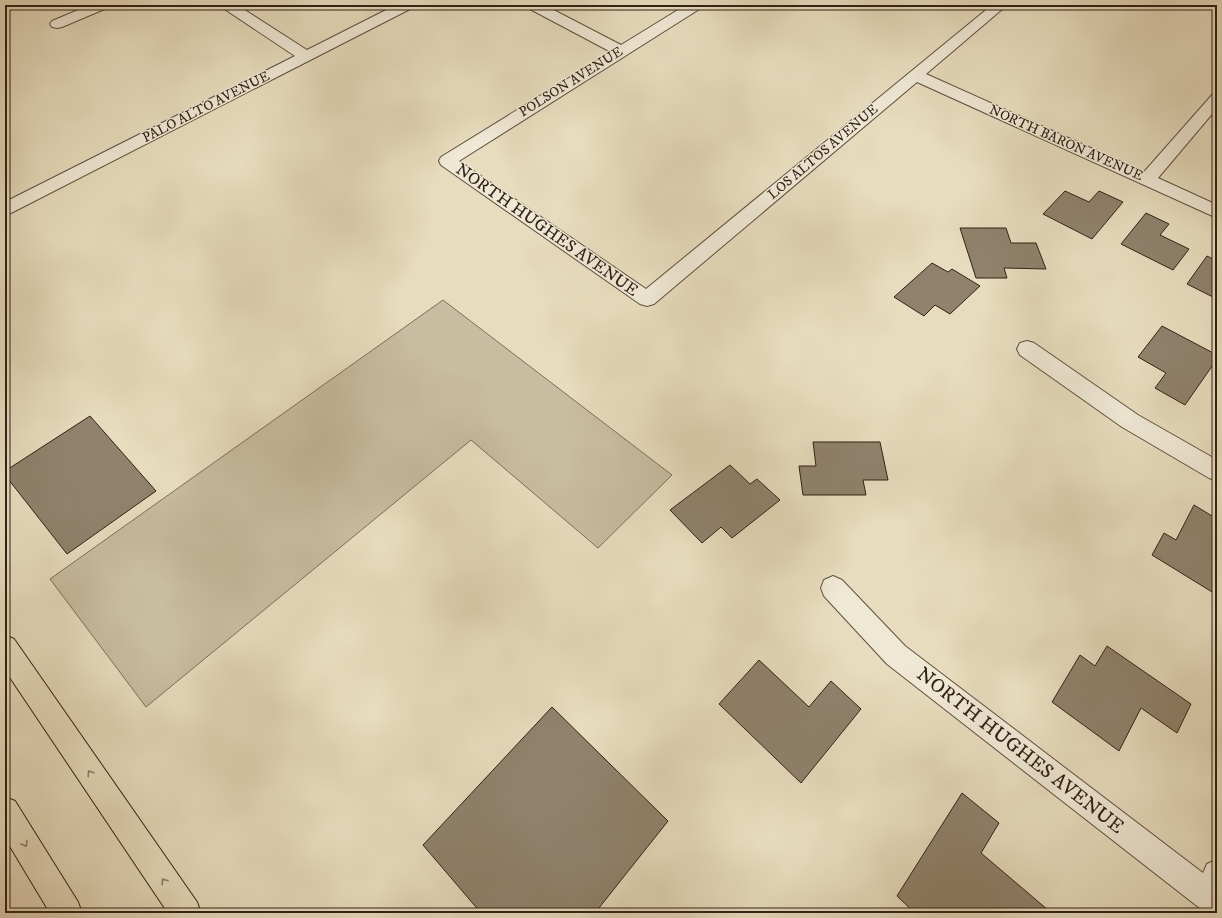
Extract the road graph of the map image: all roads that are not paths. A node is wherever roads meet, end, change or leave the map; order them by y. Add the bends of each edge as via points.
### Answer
1 (102, 5) edge
2 (228, 5) edge
3 (407, 5) edge
4 (533, 5) edge
5 (696, 5) edge
6 (1000, 5) edge
7 (57, 24) dead end
8 (621, 51) junction
9 (306, 56) junction
10 (915, 75) junction
11 (1217, 98) edge
12 (447, 161) joint
13 (1147, 180) junction
14 (5, 209) edge
15 (1217, 212) edge
16 (647, 299) joint
17 (1027, 349) dead end
18 (1217, 471) edge
19 (833, 588) dead end
20 (5, 648) edge
21 (5, 811) edge
22 (1214, 891) edge
23 (67, 913) edge
24 (186, 913) edge

1 - 7 street
2 - 9 street
3 - 9 street, PALO ALTO AVENUE
4 - 8 street
5 - 8 street, POLSON AVENUE
6 - 10 street, LOS ALTOS AVENUE
8 - 12 street, POLSON AVENUE
9 - 14 street, PALO ALTO AVENUE
10 - 13 street, NORTH BARON AVENUE
10 - 16 street, LOS ALTOS AVENUE
11 - 13 street
12 - 16 street, NORTH HUGHES AVENUE
13 - 15 street, NORTH BARON AVENUE
17 - 18 street via 1130,421
19 - 22 street, NORTH HUGHES AVENUE via 896,655
24 -> 20 main road
21 -> 23 main road

